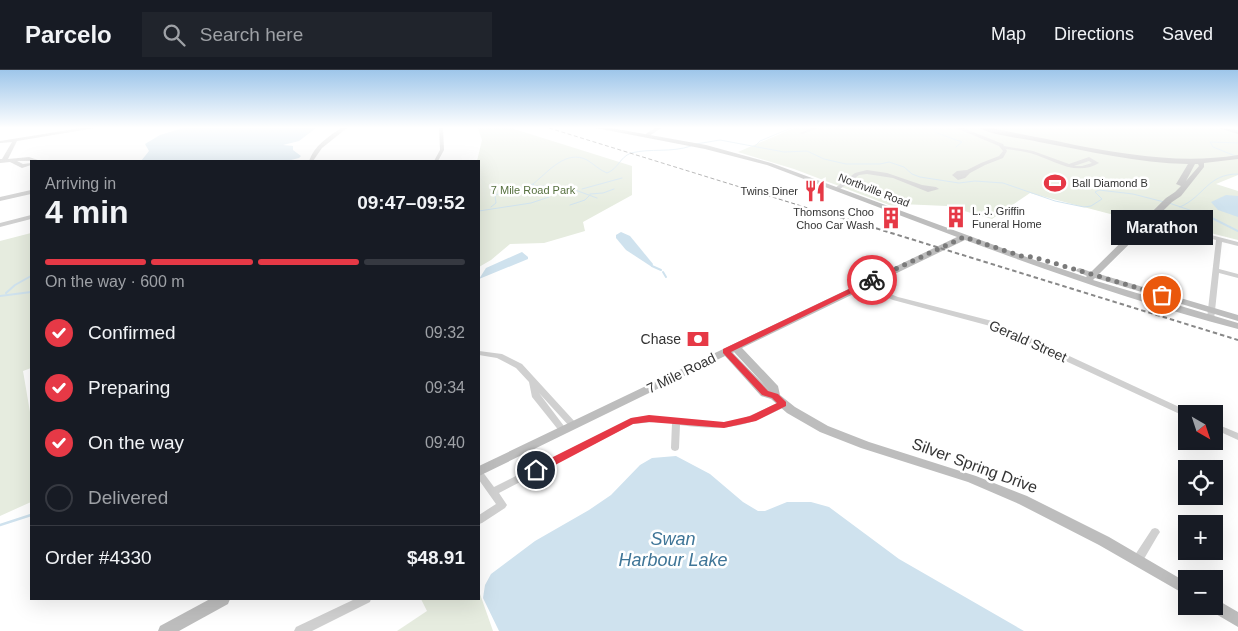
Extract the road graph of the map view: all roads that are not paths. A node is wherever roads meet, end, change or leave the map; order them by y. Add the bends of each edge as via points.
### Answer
1 (731, 154) edge
2 (1003, 154) edge
3 (1037, 154) edge
4 (1114, 154) edge
5 (1236, 157) edge
6 (32, 160) edge
7 (4, 161) edge
8 (1190, 161) junction
9 (1200, 161) junction
10 (30, 164) edge
11 (1073, 167) dead end
12 (968, 172) dead end
13 (1191, 179) junction
14 (922, 187) dead end
15 (838, 188) junction
16 (30, 192) edge
17 (0, 199) edge
18 (1170, 200) junction
19 (30, 217) edge
20 (1149, 221) junction
21 (0, 224) edge
22 (964, 237) junction
23 (1219, 239) junction
24 (1238, 244) edge
25 (1215, 270) junction
26 (1238, 276) edge
27 (1091, 278) junction
28 (863, 284) junction
29 (1211, 314) junction
30 (1238, 318) edge
31 (1238, 326) edge
32 (730, 349) junction
33 (480, 353) edge
34 (533, 382) junction
35 (779, 400) junction
36 (1178, 410) edge
37 (676, 421) junction
38 (573, 425) junction
39 (563, 430) junction
40 (1223, 430) edge
41 (1238, 437) edge
42 (675, 448) dead end
43 (480, 472) edge
44 (480, 474) edge
45 (493, 492) junction
46 (480, 519) edge
47 (1155, 532) dead end
48 (1137, 561) junction
49 (1178, 584) edge
50 (221, 600) edge
51 (364, 600) edge
52 (1223, 611) edge
53 (1238, 620) edge
54 (165, 631) edge
55 (300, 631) edge

1 - 15 street, Northville Road
2 - 12 street
3 - 11 street
4 - 8 street
5 - 9 street
5 - 13 street via 1210,166
6 - 7 street
7 - 10 street via 22,166
8 - 9 street
8 - 18 street via 1192,165
9 - 13 street via 1202,166
13 - 18 street
14 - 15 street via 872,172 858,174
15 - 22 street, Northville Road
16 - 17 street
18 - 20 street
19 - 21 street
20 - 23 street
20 - 27 street
22 - 27 street, Northville Road
22 - 28 street, 7 Mile Road
23 - 24 street
23 - 25 street
25 - 26 street
25 - 29 street
27 - 29 street, Northville Road
28 - 32 street, 7 Mile Road
28 - 36 street, Gerald Street via 912,304 993,324
29 - 30 street
29 - 31 street
32 - 35 street, Silver Spring Drive via 765,393
32 - 38 street, 7 Mile Road
33 - 34 street via 514,363
34 - 38 street
34 - 39 street via 535,395
35 - 37 street via 753,418 731,424
35 - 48 street, Silver Spring Drive via 837,435 972,479 1023,500
37 - 42 street
37 - 45 street via 649,418 623,424
38 - 39 street, 7 Mile Road
39 - 43 street, 7 Mile Road
40 - 41 street
44 - 45 street
45 - 46 street via 502,506
47 - 48 street
48 - 49 street, Silver Spring Drive
50 - 54 street
51 - 55 street
52 - 53 street

